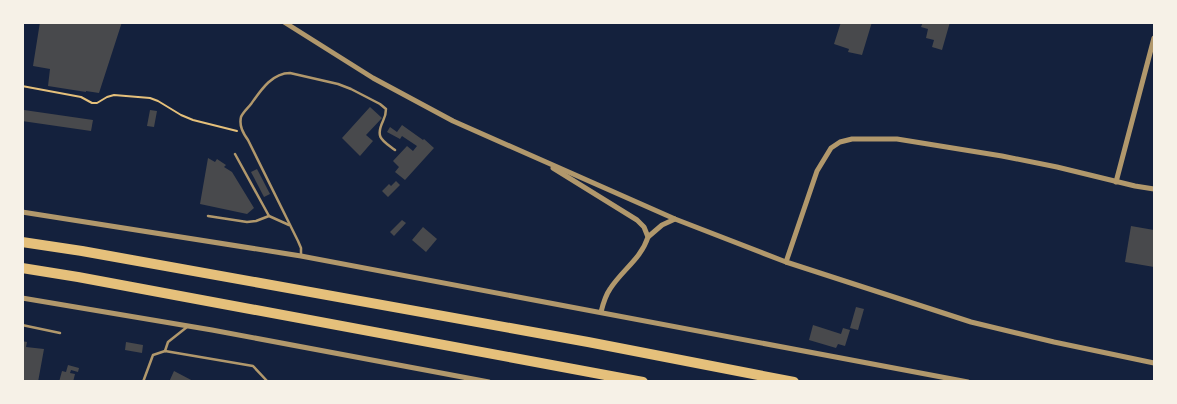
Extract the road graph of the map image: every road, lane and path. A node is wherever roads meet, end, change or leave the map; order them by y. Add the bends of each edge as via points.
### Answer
1 (284, 22) edge
2 (1154, 38) edge
3 (22, 86) edge
4 (243, 132) junction
5 (395, 150) dead end
6 (235, 154) dead end
7 (536, 158) junction
8 (1116, 182) junction
9 (1154, 189) edge
10 (22, 212) edge
11 (208, 216) dead end
12 (269, 216) junction
13 (675, 219) junction
14 (291, 226) junction
15 (648, 237) junction
16 (22, 242) edge
17 (301, 256) junction
18 (786, 262) junction
19 (22, 268) edge
20 (22, 298) edge
21 (601, 312) junction
22 (22, 325) edge
23 (188, 326) junction
24 (60, 333) dead end
25 (164, 351) junction
26 (1154, 363) edge
27 (143, 382) edge
28 (268, 382) edge
29 (489, 382) edge
30 (643, 382) edge
31 (794, 382) edge
32 (968, 382) edge

1 - 7 street via 373,78 453,121
2 - 8 street
3 - 4 path via 97,103 114,95 150,98 193,120
4 - 5 lane via 241,118 262,88 277,76 290,73 338,84 383,107 386,114 380,136
4 - 14 lane
6 - 12 lane
7 - 13 street
7 - 15 street via 637,220
8 - 9 street
8 - 18 street via 1002,156 897,139 852,139 840,142 824,157
10 - 17 street
11 - 12 lane via 247,222
12 - 14 lane
13 - 15 street
13 - 18 street
14 - 17 lane via 302,248
15 - 21 street via 638,257 610,288
16 - 31 highway
17 - 21 street
18 - 26 street via 971,322
19 - 30 highway
20 - 23 street
21 - 32 street
22 - 24 lane
23 - 25 lane via 168,342
23 - 29 street
25 - 27 lane via 153,355
25 - 28 lane via 253,366

